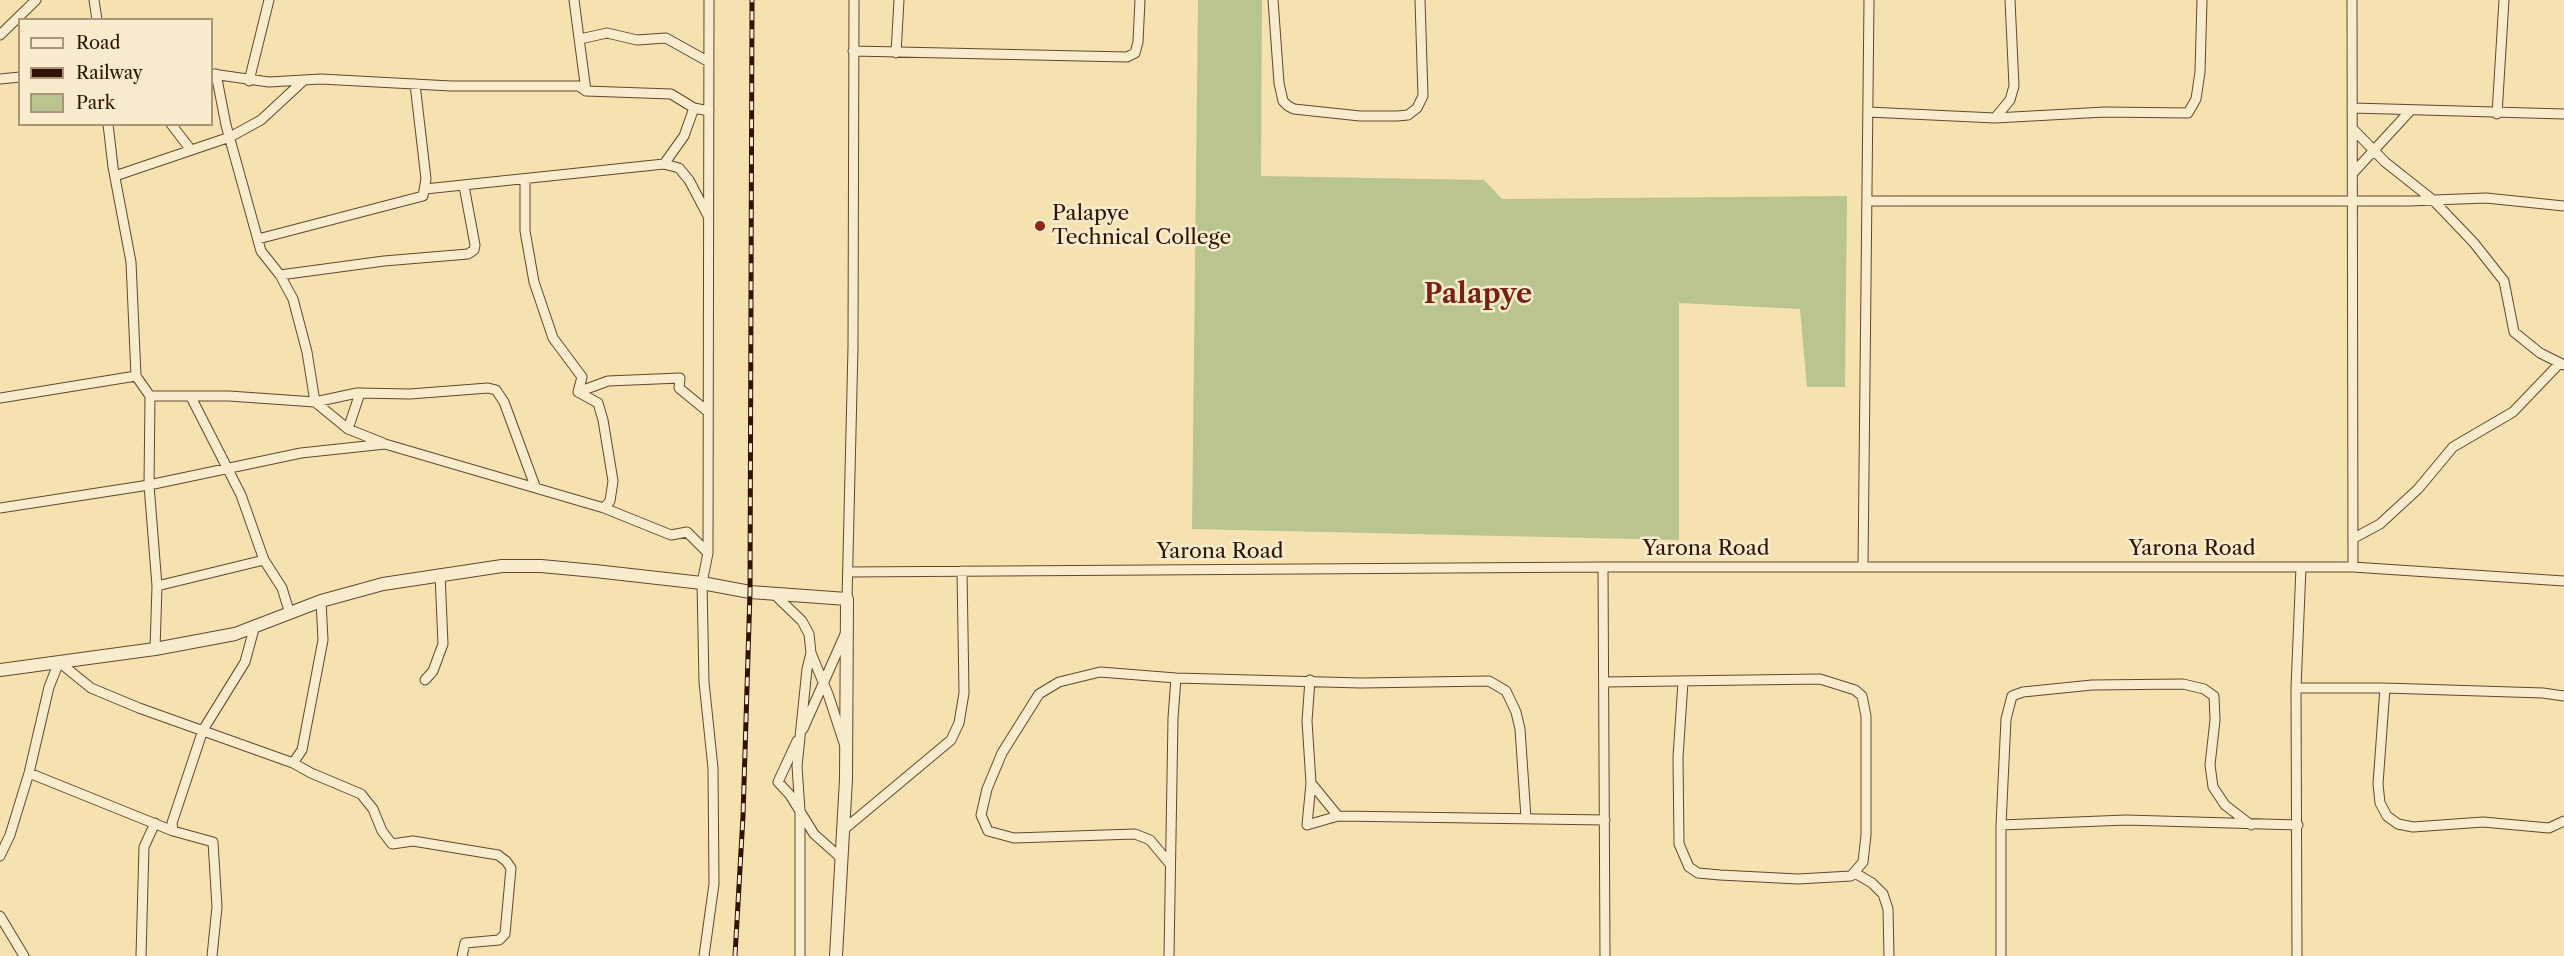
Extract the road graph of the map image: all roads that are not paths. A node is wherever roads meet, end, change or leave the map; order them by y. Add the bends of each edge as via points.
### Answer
1 (36, 0) edge
2 (94, 0) edge
3 (268, 0) edge
4 (574, 0) edge
5 (709, 0) edge
6 (854, 0) edge
7 (898, 0) edge
8 (1140, 0) edge
9 (1273, 0) edge
10 (1420, 0) edge
11 (1869, 0) edge
12 (2010, 0) edge
13 (2202, 0) edge
14 (2352, 0) edge
15 (2504, 0) edge
16 (97, 18) edge
17 (0, 35) edge
18 (580, 39) junction
19 (853, 51) junction
20 (896, 53) junction
21 (709, 62) junction
22 (214, 74) edge
23 (18, 77) edge
24 (0, 78) edge
25 (249, 81) junction
26 (302, 82) junction
27 (415, 84) junction
28 (586, 91) junction
29 (694, 108) junction
30 (2353, 108) junction
31 (709, 111) junction
32 (2410, 111) junction
33 (1868, 112) junction
34 (2497, 114) junction
35 (2564, 114) edge
36 (1995, 118) junction
37 (108, 126) edge
38 (173, 126) edge
39 (2353, 129) junction
40 (230, 138) junction
41 (191, 150) junction
42 (2372, 150) junction
43 (664, 164) junction
44 (2353, 174) junction
45 (115, 176) junction
46 (525, 180) junction
47 (464, 186) junction
48 (425, 189) junction
49 (2433, 200) junction
50 (1867, 201) junction
51 (2353, 201) junction
52 (2564, 206) edge
53 (708, 216) junction
54 (258, 239) junction
55 (280, 275) junction
56 (2561, 364) edge
57 (136, 376) junction
58 (578, 392) junction
59 (360, 393) junction
60 (150, 396) junction
61 (191, 397) junction
62 (0, 398) edge
63 (315, 402) junction
64 (707, 411) junction
65 (348, 429) junction
66 (385, 444) junction
67 (228, 469) junction
68 (149, 485) junction
69 (535, 486) junction
70 (0, 507) edge
71 (604, 508) junction
72 (2354, 538) junction
73 (708, 553) junction
74 (264, 560) junction
75 (1603, 567) junction
76 (1863, 567) junction
77 (2301, 567) junction
78 (2353, 567) junction
79 (848, 572) junction
80 (962, 572) junction
81 (440, 574) junction
82 (2564, 581) edge
83 (702, 583) junction
84 (157, 586) junction
85 (773, 593) junction
86 (847, 599) junction
87 (321, 601) junction
88 (291, 614) junction
89 (255, 625) junction
90 (846, 631) junction
91 (155, 649) junction
92 (811, 653) junction
93 (60, 662) junction
94 (0, 670) edge
95 (1176, 678) junction
96 (424, 680) dead end
97 (1310, 680) junction
98 (824, 682) junction
99 (1604, 682) junction
100 (1683, 682) junction
101 (2296, 688) junction
102 (2385, 688) junction
103 (2564, 696) edge
104 (203, 730) junction
105 (800, 734) junction
106 (846, 751) junction
107 (293, 763) junction
108 (29, 773) junction
109 (1311, 783) junction
110 (800, 811) junction
111 (1338, 816) junction
112 (1526, 818) junction
113 (1605, 820) junction
114 (2564, 821) edge
115 (155, 824) junction
116 (2001, 825) junction
117 (2251, 825) junction
118 (2298, 825) junction
119 (173, 831) junction
120 (842, 831) junction
121 (0, 856) edge
122 (841, 858) junction
123 (1170, 864) junction
124 (1855, 873) junction
125 (0, 916) edge
126 (27, 956) edge
127 (141, 956) edge
128 (212, 956) edge
129 (462, 956) edge
130 (704, 956) edge
131 (800, 956) edge
132 (836, 956) edge
133 (1169, 956) edge
134 (1605, 956) edge
135 (1889, 956) edge
136 (2001, 956) edge
137 (2297, 956) edge

1 - 17 street
2 - 16 street
3 - 25 street
4 - 18 street
5 - 21 street
6 - 19 street
7 - 20 street
8 - 20 street via 1138,42 1135,53 1127,57
9 - 10 street via 1283,101 1294,109 1360,116 1408,115 1417,108 1422,96
11 - 33 street
12 - 36 street via 2014,86 2010,100
13 - 36 street via 2200,72 2196,99 2188,113 2105,112
14 - 30 street
15 - 34 street
18 - 21 street via 607,33 637,40 666,38
18 - 28 street
19 - 20 street
19 - 79 street
21 - 31 street
22 - 25 street
22 - 40 street
23 - 24 street
25 - 26 street
26 - 27 street
26 - 40 street via 261,120
27 - 28 street via 579,86
27 - 48 street
28 - 29 street via 671,94
29 - 31 street
29 - 43 street via 684,136
30 - 32 street
30 - 39 street
31 - 53 street
32 - 34 street
32 - 42 street
33 - 36 street
33 - 50 street
34 - 35 street
37 - 45 street
38 - 41 street
39 - 42 street
39 - 44 street
40 - 41 street
40 - 54 street
41 - 45 street
42 - 44 street
42 - 49 street
43 - 46 street
43 - 53 street via 679,168
44 - 51 street
45 - 57 street via 131,262
46 - 47 street
46 - 58 street via 525,231 534,282 553,338 582,377
47 - 48 street
47 - 55 street via 475,245 468,254
48 - 54 street via 423,196 416,199
49 - 51 street
49 - 52 street via 2487,198
49 - 56 street via 2504,281 2514,332
50 - 51 street
50 - 76 street
51 - 72 street
53 - 64 street
54 - 55 street via 261,251
55 - 63 street via 293,299
56 - 72 street via 2513,412 2453,447 2418,489 2380,524
57 - 60 street
57 - 62 street
58 - 64 street via 608,381 680,378 679,388
58 - 71 street via 598,403 603,420 614,481 610,501
59 - 63 street
59 - 65 street
59 - 69 street via 496,390
60 - 61 street
60 - 68 street
61 - 63 street
61 - 67 street
63 - 65 street
64 - 73 street
65 - 66 street
66 - 67 street via 301,453
66 - 69 street
67 - 68 street
67 - 74 street
68 - 70 street
68 - 84 street
69 - 71 street
71 - 73 street via 671,535 687,532
72 - 78 street
73 - 83 street
74 - 84 street
74 - 88 street via 282,588
75 - 76 street, Yarona Road
75 - 80 street, Yarona Road
75 - 99 street
76 - 77 street, Yarona Road
77 - 78 street, Yarona Road
77 - 101 street
78 - 82 street, Yarona Road
79 - 80 street, Yarona Road
79 - 86 street
80 - 120 street via 964,693 959,723 951,740
81 - 83 street via 502,566 541,566
81 - 87 street via 382,584
81 - 96 street via 443,645 433,670
83 - 85 street
83 - 130 street via 704,682 713,768 714,884
84 - 91 street
85 - 86 street
85 - 92 street via 802,621 809,634
86 - 90 street
87 - 88 street
87 - 107 street via 323,640 302,750
88 - 89 street
89 - 91 street via 235,634
89 - 104 street via 244,662
90 - 98 street
90 - 106 street
91 - 93 street
92 - 98 street
92 - 105 street
93 - 94 street
93 - 104 street via 91,688
93 - 108 street via 49,687
95 - 97 street
95 - 123 street
95 - 123 street via 1100,672 1059,682 1040,694 1002,753 981,815 988,831 1009,838 1135,834 1150,840
97 - 109 street via 1307,721
97 - 112 street via 1489,681 1506,691 1520,729
98 - 105 street
98 - 106 street
99 - 100 street
99 - 113 street
100 - 124 street via 1678,757 1679,844 1689,867 1698,873 1798,879 1845,878
100 - 124 street via 1820,680 1847,687 1862,696 1866,716 1866,835 1863,862
101 - 102 street
101 - 118 street
102 - 103 street
102 - 114 street via 2378,784 2380,803 2393,820 2413,827 2483,822 2535,828 2549,828
104 - 107 street
104 - 119 street via 172,823
105 - 110 street
105 - 110 street via 778,782
106 - 120 street
107 - 129 street via 361,794 392,844 413,841 498,855 506,861 511,868 506,934 499,940 465,943
108 - 115 street
108 - 121 street
109 - 111 street
109 - 111 street via 1306,825
110 - 122 street via 814,834
110 - 131 street
111 - 112 street
112 - 113 street
113 - 134 street
115 - 119 street
115 - 127 street via 144,848
116 - 117 street via 2126,820
116 - 117 street via 2006,719 2012,696 2092,685 2183,684 2195,685 2214,696 2210,765 2213,787 2224,805
116 - 136 street
117 - 118 street
118 - 137 street
119 - 128 street via 213,842 218,907
120 - 122 street
122 - 132 street
123 - 133 street
124 - 135 street via 1883,894 1889,916
125 - 126 street

